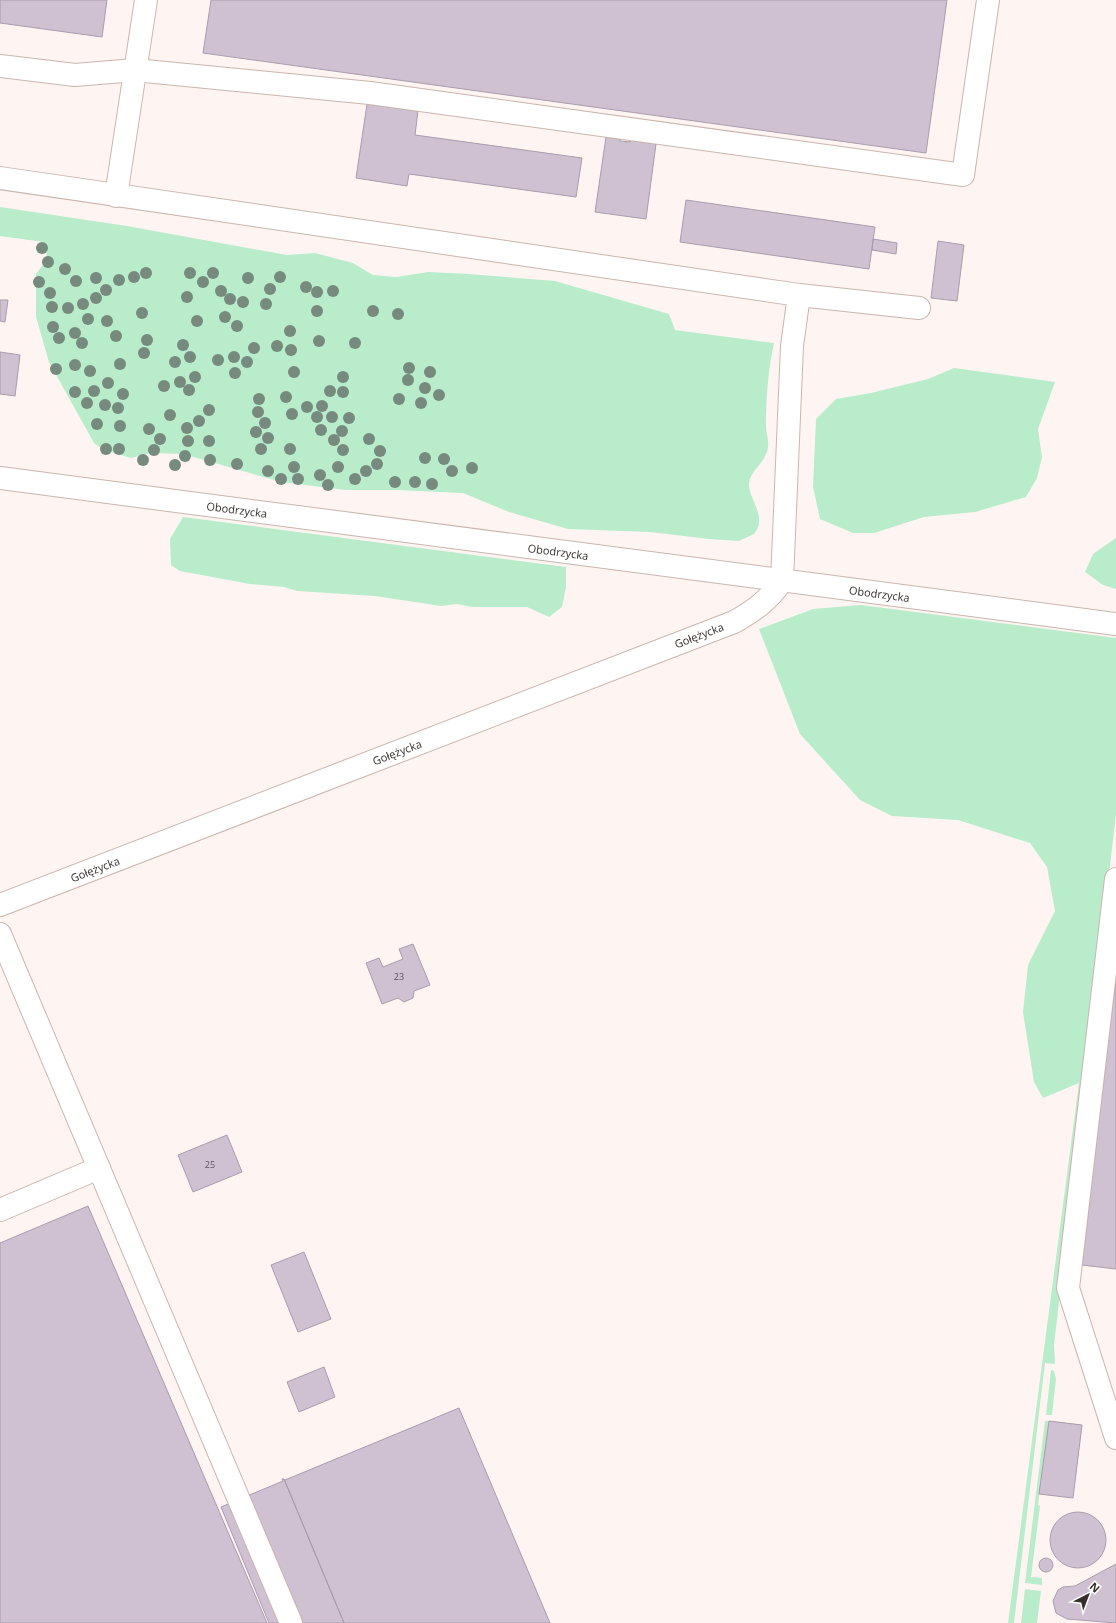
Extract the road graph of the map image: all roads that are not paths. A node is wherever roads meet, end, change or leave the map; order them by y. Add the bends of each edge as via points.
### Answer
1 (146, 0) edge
2 (988, 0) edge
3 (0, 66) edge
4 (135, 70) junction
5 (0, 178) edge
6 (116, 196) junction
7 (798, 295) junction
8 (919, 308) dead end
9 (0, 478) edge
10 (782, 581) junction
11 (1116, 624) edge
12 (1116, 879) edge
13 (0, 905) edge
14 (0, 934) edge
15 (99, 1168) junction
16 (0, 1210) edge
17 (1116, 1438) edge
18 (291, 1623) edge

1 - 4 street
2 - 4 street via 963,175 370,93
3 - 4 street via 75,75
4 - 6 street
5 - 6 street
6 - 7 street
7 - 8 street
7 - 10 street via 792,346
9 - 10 street, Obodrzycka
10 - 11 street, Obodrzycka
10 - 13 street, Gołężycka via 762,605 734,622
12 - 17 street via 1068,1288
14 - 15 street
15 - 16 street
15 - 18 street

